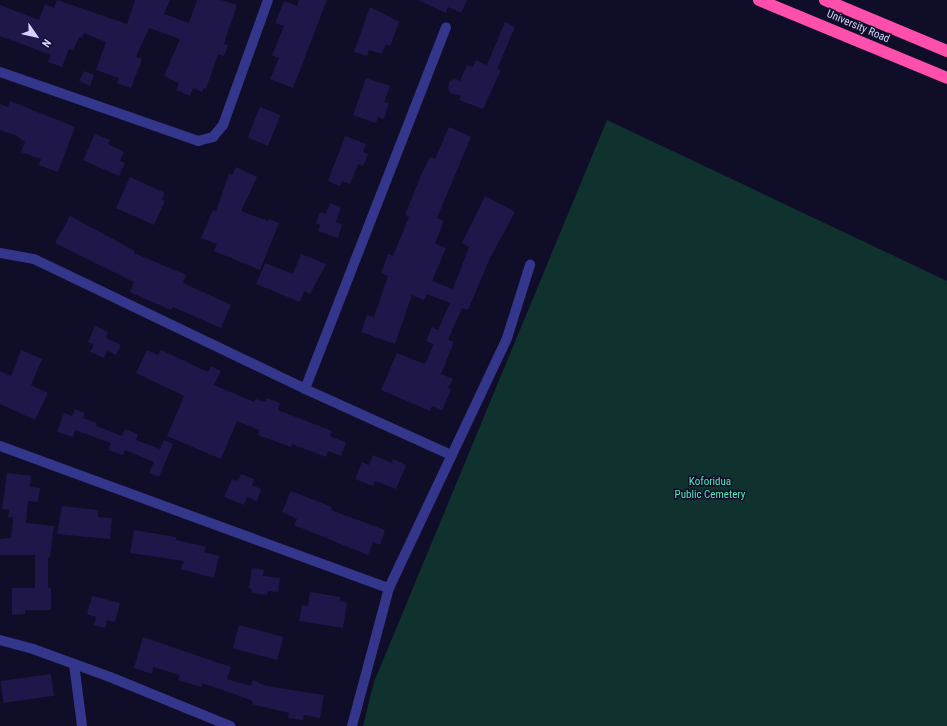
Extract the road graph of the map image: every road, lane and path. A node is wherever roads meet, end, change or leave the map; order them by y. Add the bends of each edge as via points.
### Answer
1 (268, 0) edge
2 (759, 0) edge
3 (825, 0) edge
4 (446, 27) dead end
5 (947, 51) edge
6 (0, 72) edge
7 (947, 78) edge
8 (0, 253) edge
9 (530, 265) dead end
10 (305, 390) junction
11 (0, 446) edge
12 (450, 455) junction
13 (389, 588) junction
14 (0, 640) edge
15 (74, 664) junction
16 (82, 726) edge
17 (230, 726) edge
18 (352, 726) edge

1 - 6 street via 224,125 213,137 198,141
2 - 7 highway, University Road
3 - 5 highway, University Road
4 - 10 street
8 - 10 street via 34,259
9 - 12 street via 507,338
10 - 12 street
11 - 13 street
12 - 13 street
13 - 18 street
14 - 15 street
15 - 16 street
15 - 17 street

